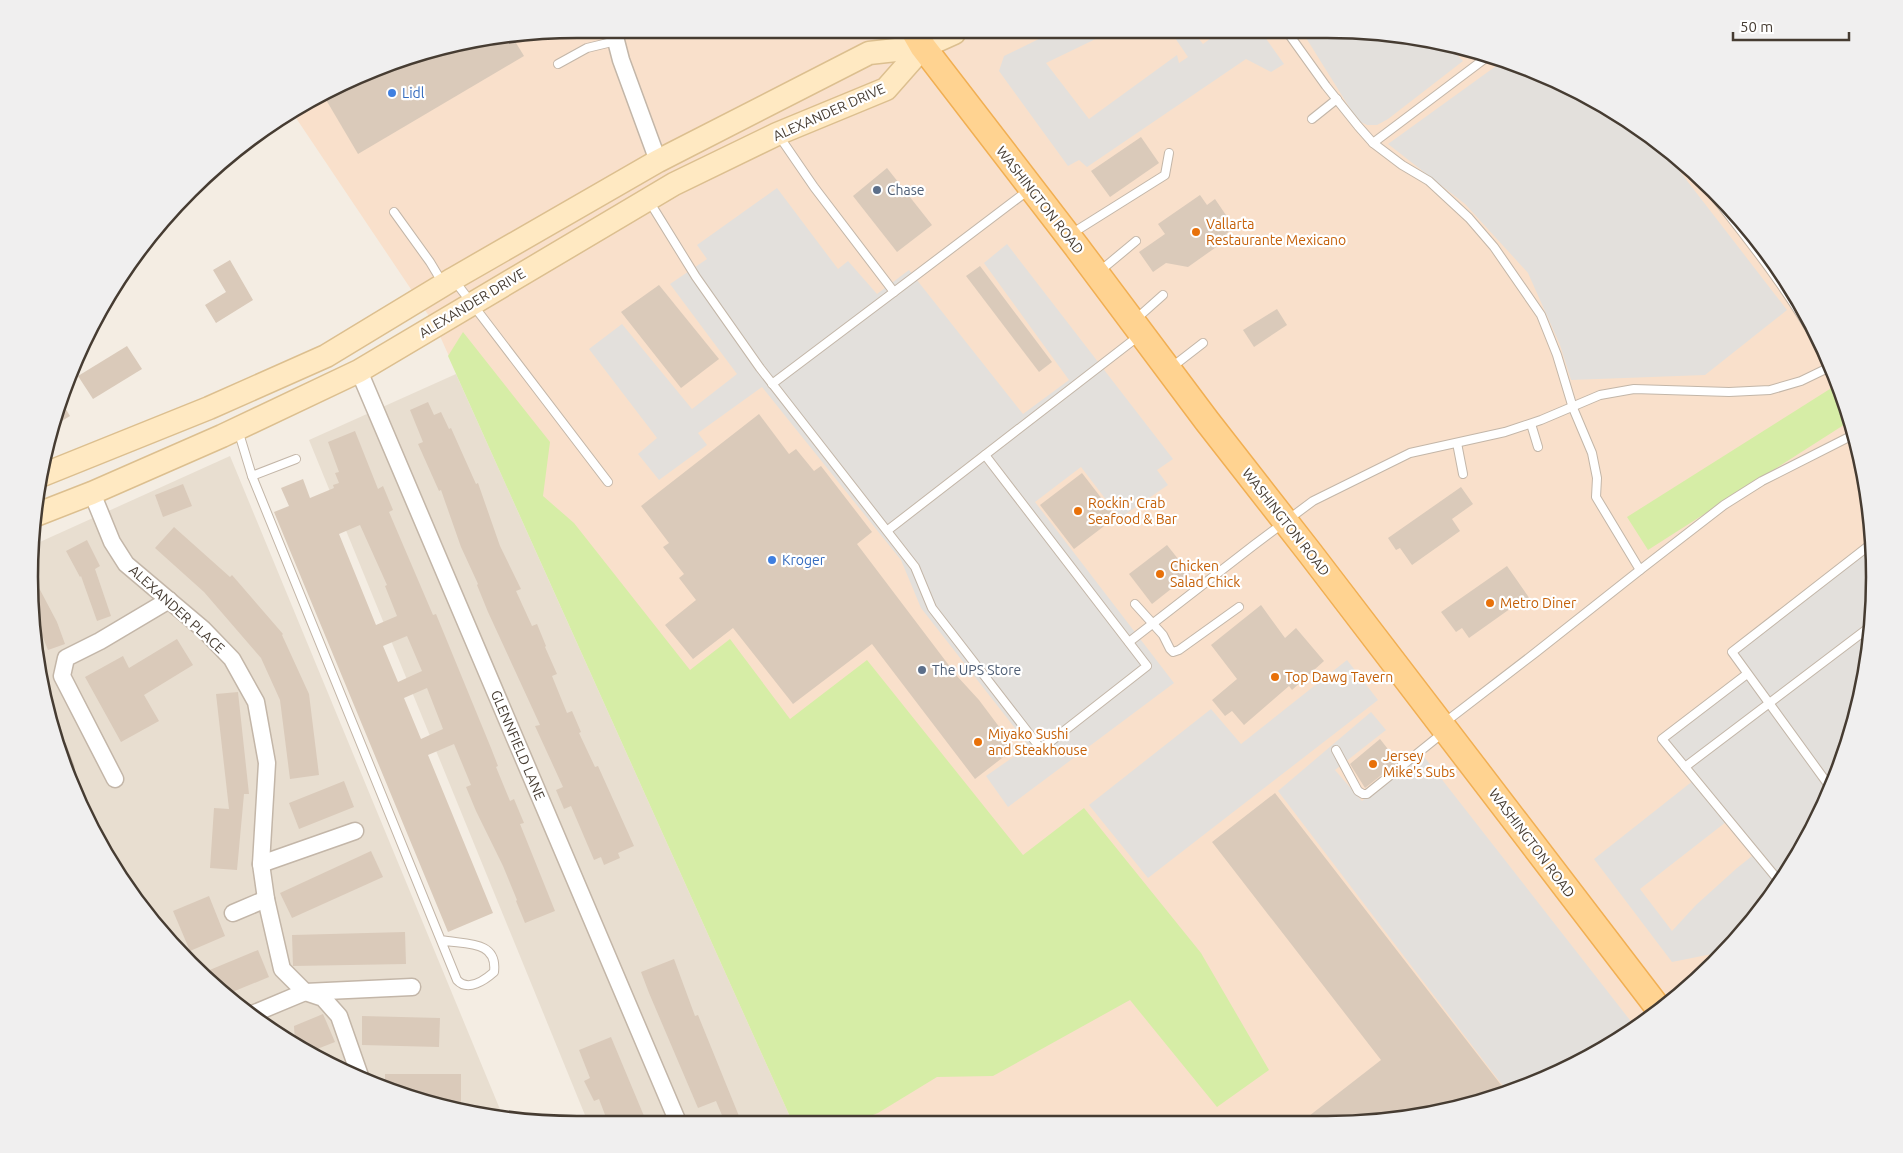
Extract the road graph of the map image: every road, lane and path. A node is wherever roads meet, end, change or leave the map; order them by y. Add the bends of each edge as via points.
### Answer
1 (613, 38) edge
2 (615, 38) edge
3 (1292, 38) edge
4 (919, 40) edge
5 (1482, 61) edge
6 (558, 64) dead end
7 (1337, 99) junction
8 (1312, 119) dead end
9 (778, 134) junction
10 (1373, 144) junction
11 (1169, 153) dead end
12 (658, 161) junction
13 (1031, 188) junction
14 (648, 199) junction
15 (394, 212) dead end
16 (1068, 236) junction
17 (1136, 241) dead end
18 (1096, 274) junction
19 (448, 282) junction
20 (894, 292) junction
21 (1163, 295) dead end
22 (472, 304) junction
23 (1137, 328) junction
24 (1203, 343) dead end
25 (359, 370) junction
26 (1168, 370) junction
27 (1824, 370) edge
28 (772, 384) junction
29 (1573, 408) junction
30 (1531, 424) junction
31 (238, 428) junction
32 (1847, 439) edge
33 (1457, 443) junction
34 (1538, 447) dead end
35 (985, 455) junction
36 (296, 459) dead end
37 (48, 473) edge
38 (1463, 474) dead end
39 (252, 476) junction
40 (608, 482) dead end
41 (92, 493) junction
42 (41, 513) edge
43 (1286, 522) junction
44 (888, 530) junction
45 (1864, 549) edge
46 (1640, 570) junction
47 (169, 600) junction
48 (1135, 604) dead end
49 (1239, 607) dead end
50 (1153, 624) junction
51 (1862, 633) edge
52 (1129, 642) junction
53 (1747, 674) junction
54 (1769, 703) junction
55 (1444, 727) junction
56 (1336, 750) dead end
57 (1685, 767) junction
58 (115, 779) dead end
59 (1825, 780) edge
60 (355, 831) dead end
61 (261, 864) junction
62 (1775, 876) edge
63 (266, 899) junction
64 (232, 912) dead end
65 (441, 940) junction
66 (412, 987) dead end
67 (305, 992) junction
68 (1655, 1004) edge
69 (258, 1012) edge
70 (357, 1068) edge
71 (675, 1116) edge

1 - 6 lane
2 - 12 street
3 - 7 lane
4 - 9 main road, ALEXANDER DRIVE via 886,89
4 - 12 main road via 869,52
4 - 13 main road, WASHINGTON ROAD
5 - 10 lane
7 - 8 lane
7 - 10 lane
9 - 14 main road, ALEXANDER DRIVE
9 - 20 lane
10 - 29 lane via 1429,181 1469,218 1494,247 1542,315
11 - 16 lane via 1165,176
12 - 19 main road
13 - 16 main road, WASHINGTON ROAD
13 - 20 lane
14 - 22 main road, ALEXANDER DRIVE
14 - 28 lane via 696,276
15 - 19 lane
16 - 18 main road, WASHINGTON ROAD
17 - 18 lane
18 - 23 main road, WASHINGTON ROAD
19 - 22 lane
19 - 37 main road via 326,356 209,408
20 - 28 lane
21 - 23 lane
22 - 25 main road, ALEXANDER DRIVE
22 - 40 lane
23 - 26 main road, WASHINGTON ROAD
23 - 35 lane
24 - 26 lane
25 - 31 main road, ALEXANDER DRIVE
25 - 71 street, GLENNFIELD LANE
26 - 43 main road, WASHINGTON ROAD
27 - 29 lane via 1770,390 1634,389 1600,395
28 - 44 lane
29 - 30 lane
29 - 46 lane via 1592,453 1597,478 1596,497
30 - 33 lane
30 - 34 lane
31 - 39 lane
31 - 41 main road, ALEXANDER DRIVE
32 - 46 lane via 1731,500
33 - 38 lane
33 - 43 lane via 1410,453 1313,501
35 - 44 lane
35 - 52 lane
36 - 39 lane
39 - 65 lane
41 - 42 main road, ALEXANDER DRIVE
41 - 47 street, ALEXANDER PLACE via 112,542 126,564
43 - 50 lane
43 - 55 main road, WASHINGTON ROAD
44 - 52 lane via 915,567 932,608 1041,749 1147,666
45 - 53 lane via 1732,652
46 - 55 lane
47 - 58 street via 66,658 62,676
47 - 61 street, ALEXANDER PLACE via 232,658 256,702 267,763
48 - 50 lane
49 - 50 lane via 1176,652 1170,649
50 - 52 lane
51 - 54 lane
53 - 54 lane
53 - 57 lane via 1662,739
54 - 57 lane
54 - 59 lane
55 - 56 lane via 1367,794 1358,791
55 - 68 main road, WASHINGTON ROAD
57 - 62 lane
60 - 61 street
61 - 63 street, ALEXANDER PLACE
63 - 64 street
63 - 67 street, ALEXANDER PLACE via 282,969
65 - 65 lane via 462,985 486,980 494,972 492,953 469,943
66 - 67 street
67 - 69 street
67 - 70 street, ALEXANDER PLACE via 323,998 339,1016

